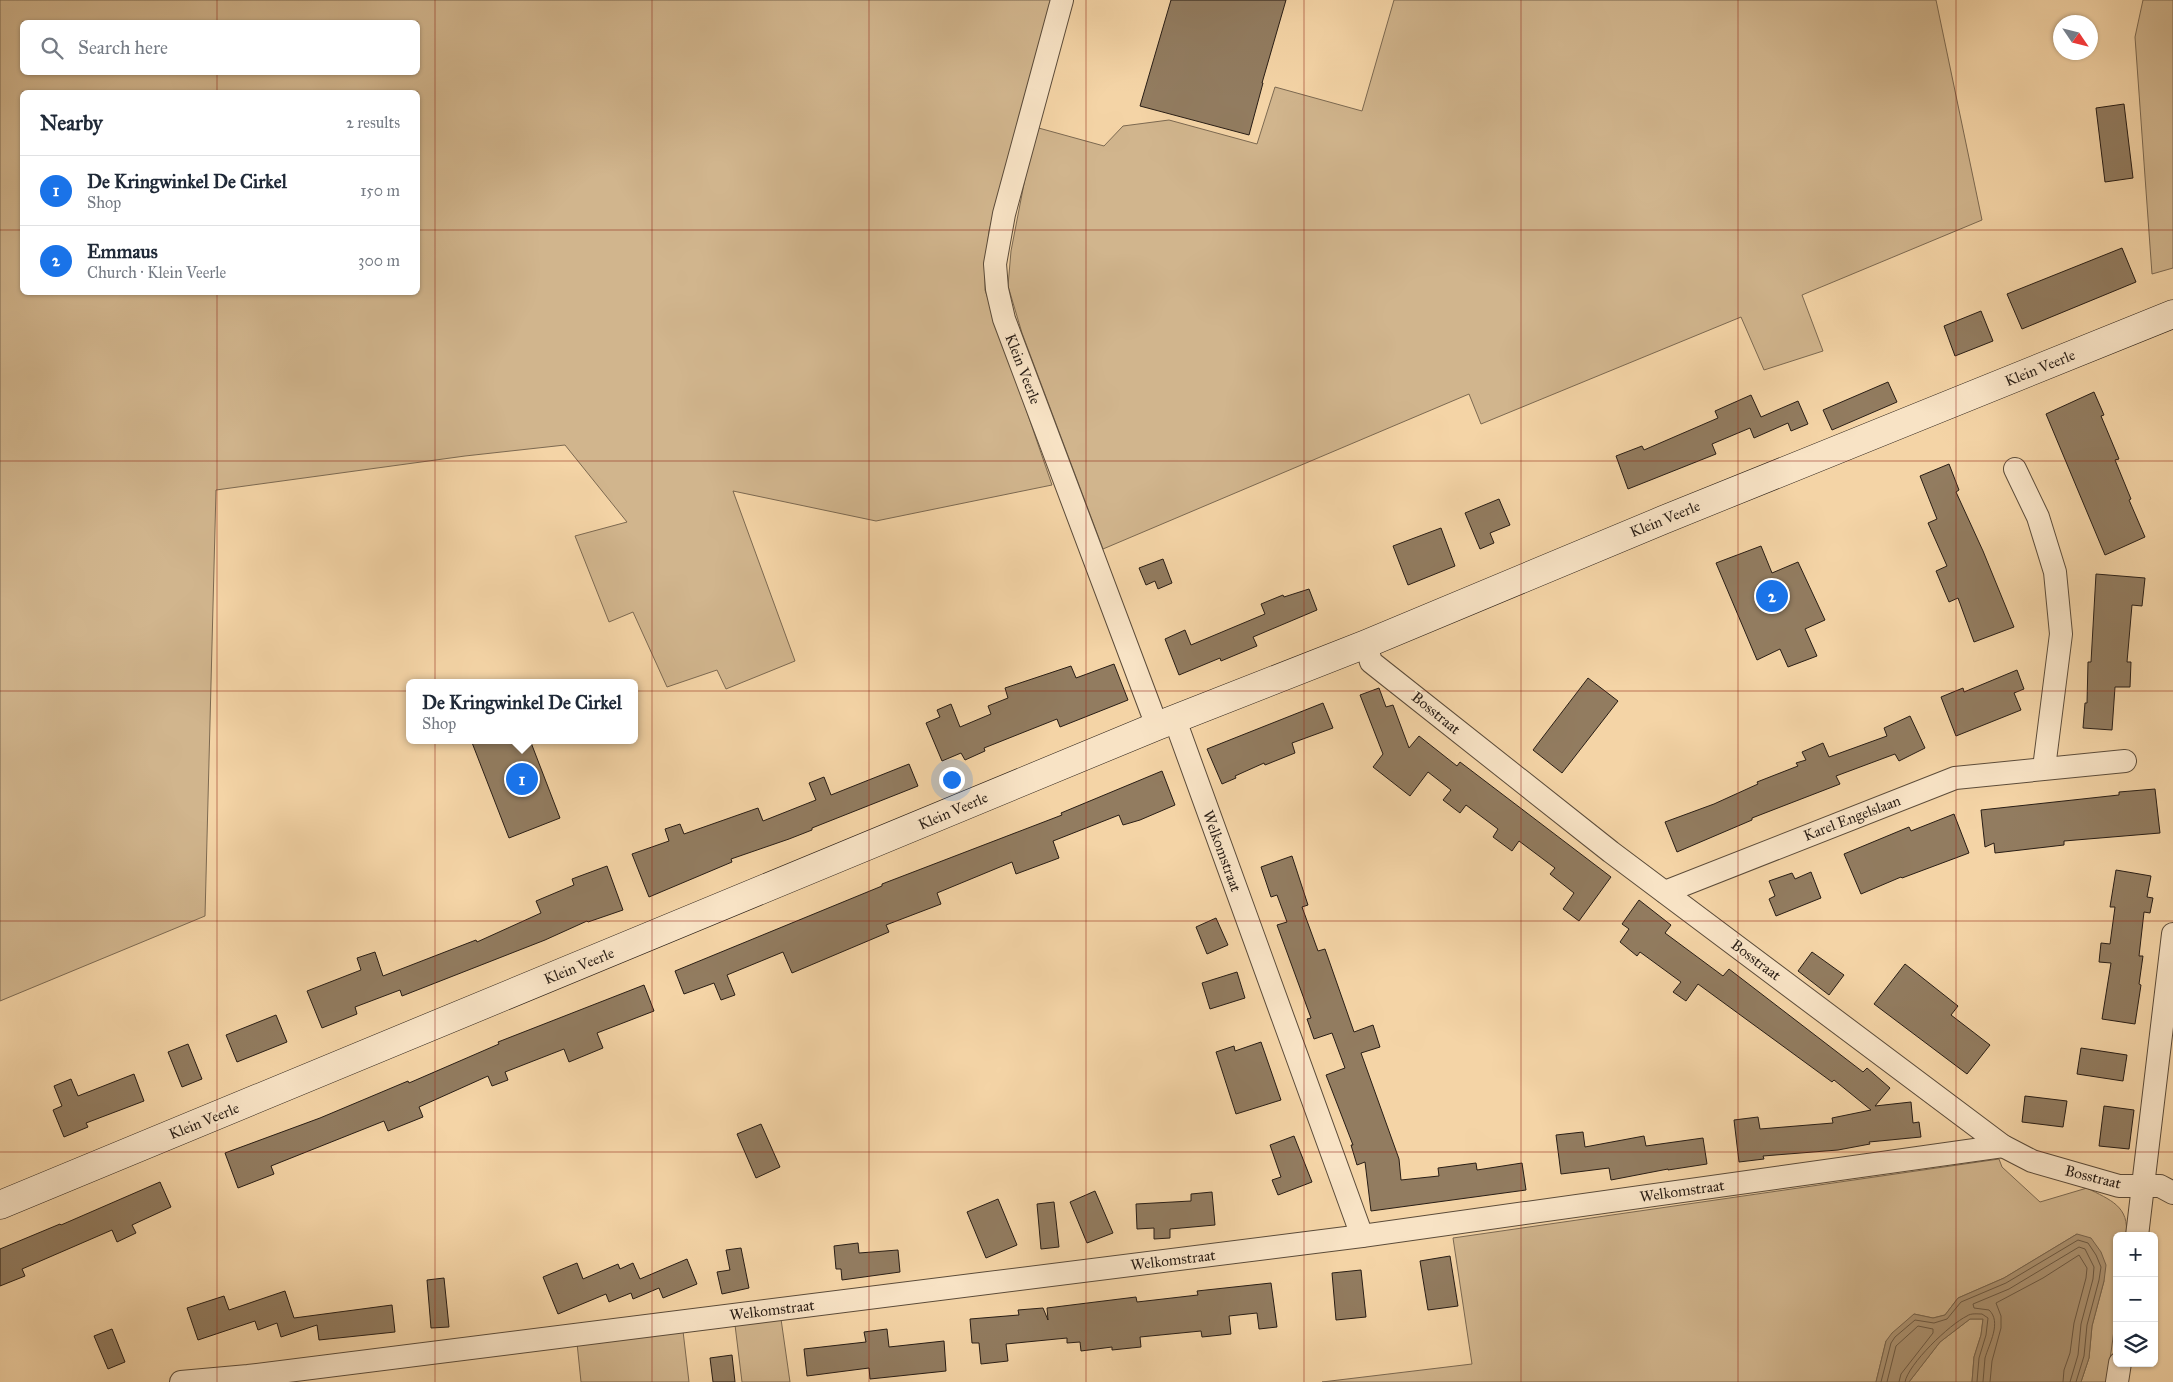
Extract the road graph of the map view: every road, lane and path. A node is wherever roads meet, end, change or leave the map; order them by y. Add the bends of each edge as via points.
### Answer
1 (1062, 0) edge
2 (2173, 314) edge
3 (2015, 469) dead end
4 (1366, 644) junction
5 (1166, 723) junction
6 (2125, 761) dead end
7 (2044, 768) junction
8 (1665, 892) junction
9 (2173, 934) edge
10 (2003, 1146) junction
11 (2143, 1186) junction
12 (2173, 1193) edge
13 (0, 1205) edge
14 (2137, 1232) edge
15 (1362, 1236) junction
16 (2119, 1367) edge
17 (181, 1382) edge
18 (2117, 1382) edge

1 - 5 street, Klein Veerle via 1004,214 995,264 997,289 1004,319
2 - 4 main road, Klein Veerle via 1672,516
3 - 7 street via 2038,516 2054,572 2061,634
4 - 5 main road, Klein Veerle
4 - 8 street, Bosstraat via 1371,662
5 - 13 main road, Klein Veerle
5 - 15 street, Welkomstraat
6 - 7 street, Karel Engelslaan
7 - 8 street, Karel Engelslaan via 1955,778
8 - 10 street, Bosstraat
9 - 11 street
10 - 11 street, Bosstraat via 2032,1161 2119,1186
10 - 15 street, Welkomstraat
11 - 12 street via 2160,1186
11 - 14 street, Bosstraat
15 - 17 street, Welkomstraat
16 - 18 street

